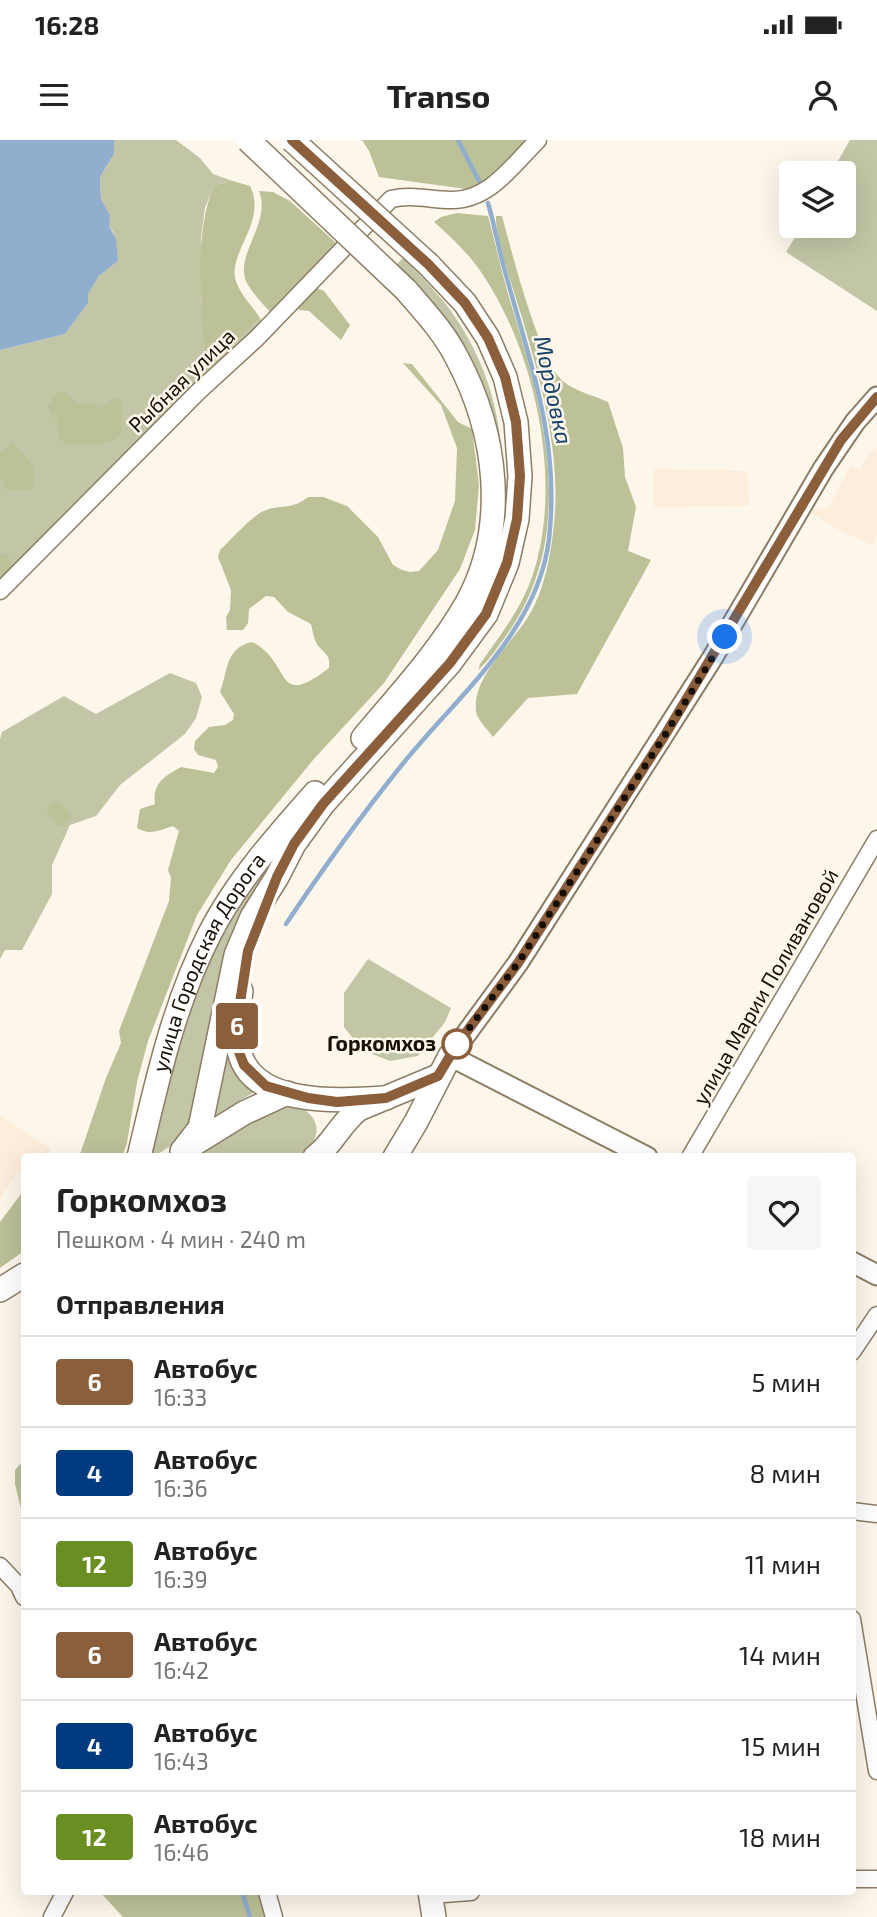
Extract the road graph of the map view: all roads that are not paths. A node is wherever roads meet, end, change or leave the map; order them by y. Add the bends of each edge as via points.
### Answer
1 (248, 140) edge
2 (292, 140) edge
3 (538, 140) edge
4 (877, 397) edge
5 (0, 592) edge
6 (877, 839) edge
7 (277, 877) junction
8 (450, 1056) junction
9 (438, 1076) junction
10 (298, 1096) junction
11 (386, 1098) junction
12 (140, 1153) edge
13 (179, 1153) edge
14 (180, 1153) edge
15 (320, 1153) edge
16 (397, 1153) edge
17 (638, 1153) edge
18 (692, 1153) edge
19 (856, 1264) edge
20 (877, 1275) edge
21 (877, 1315) edge
22 (856, 1346) edge
23 (856, 1511) edge
24 (877, 1514) edge
25 (0, 1566) edge
26 (21, 1590) edge
27 (856, 1643) edge
28 (877, 1771) edge
29 (856, 1879) edge
30 (877, 1879) edge
31 (63, 1895) edge
32 (268, 1895) edge
33 (458, 1895) edge
34 (431, 1901) edge
35 (51, 1917) edge
36 (274, 1917) edge

1 - 12 main road, улица Городская Дорога, bridge via 406,290 438,327 457,357 487,432 494,475 493,514 486,555 467,602 433,653 279,833 211,931 175,1017
2 - 7 main road, улица Городская Дорога, bridge via 465,303 488,338 505,377 516,422 520,476 507,563 486,614 450,663 323,804
3 - 5 street, Рыбная улица via 501,179 474,198 391,199
4 - 8 street via 823,468 692,690 526,952
6 - 18 street, улица Марии Поливановой
7 - 10 main road, улица Городская Дорога via 248,951 237,1047 256,1078
7 - 13 main road, улица Городская Дорога via 252,917 236,955 200,1128
8 - 9 main road
8 - 17 street
9 - 11 main road, улица Городская Дорога
9 - 16 main road
10 - 11 main road, улица Городская Дорога via 337,1102
10 - 14 main road, улица Городская Дорога via 244,1113
10 - 15 main road, улица Городская Дорога via 317,1105 326,1124 329,1133
11 - 15 main road, улица Городская Дорога via 351,1115
19 - 20 street
21 - 22 street
23 - 24 street
25 - 26 street
27 - 28 street
29 - 30 street
31 - 35 street
32 - 36 street
33 - 34 street

